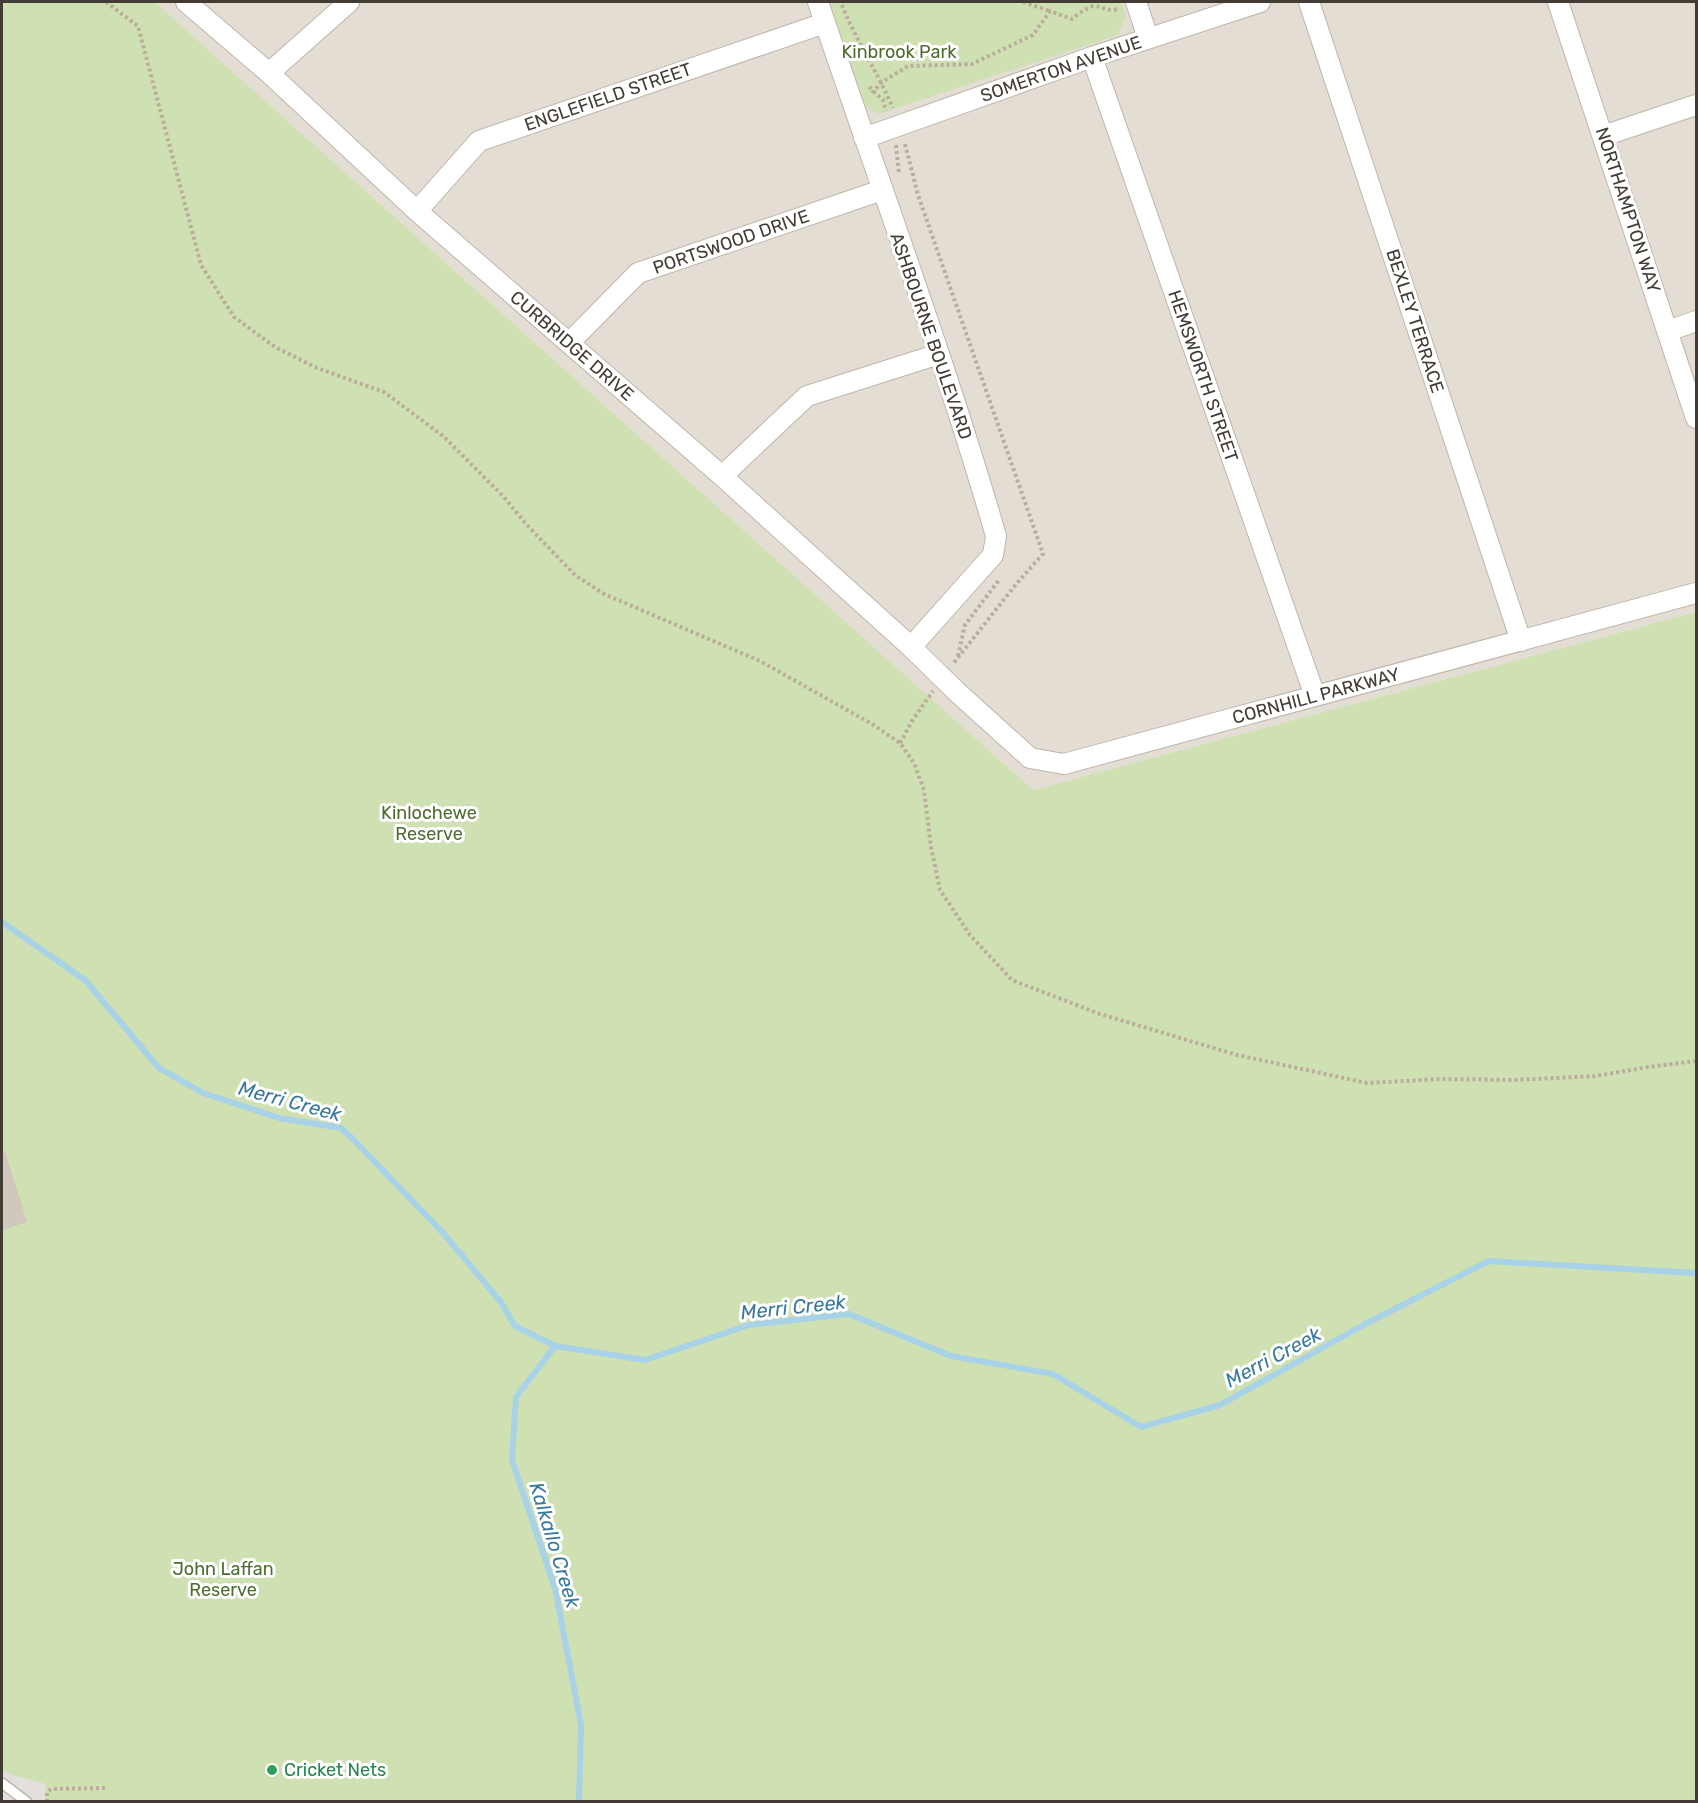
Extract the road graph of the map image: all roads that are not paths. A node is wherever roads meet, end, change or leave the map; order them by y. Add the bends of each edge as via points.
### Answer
1 (186, 2) edge
2 (349, 2) edge
3 (818, 2) edge
4 (1136, 2) edge
5 (1260, 2) edge
6 (1310, 2) edge
7 (1558, 2) edge
8 (825, 23) junction
9 (1148, 38) junction
10 (1092, 57) junction
11 (269, 73) junction
12 (1696, 105) edge
13 (1603, 136) junction
14 (864, 138) junction
15 (882, 190) junction
16 (417, 211) junction
17 (1696, 321) edge
18 (1668, 331) junction
19 (569, 342) junction
20 (939, 354) junction
21 (1696, 418) edge
22 (722, 476) junction
23 (1696, 592) edge
24 (1521, 641) junction
25 (911, 647) junction
26 (950, 685) joint
27 (1315, 696) junction
28 (2, 1783) edge
29 (27, 1802) edge

1 - 11 street, CURBRIDGE DRIVE
2 - 11 street
3 - 8 street, ASHBOURNE BOULEVARD
4 - 9 street
5 - 9 street, SOMERTON AVENUE
6 - 24 street, BEXLEY TERRACE
7 - 13 street, NORTHAMPTON WAY
8 - 14 street, ASHBOURNE BOULEVARD
8 - 16 street, ENGLEFIELD STREET via 479,141
9 - 10 street, SOMERTON AVENUE
10 - 14 street, SOMERTON AVENUE
10 - 27 street, HEMSWORTH STREET
11 - 16 street, CURBRIDGE DRIVE
12 - 13 street
13 - 18 street, NORTHAMPTON WAY
14 - 15 street, ASHBOURNE BOULEVARD
15 - 19 street, PORTSWOOD DRIVE via 638,273
15 - 20 street, ASHBOURNE BOULEVARD
16 - 19 street, CURBRIDGE DRIVE
17 - 18 street
18 - 21 street, NORTHAMPTON WAY
19 - 22 street, CURBRIDGE DRIVE
20 - 22 street via 807,396
20 - 25 street, ASHBOURNE BOULEVARD via 996,536 993,555
22 - 25 street, CURBRIDGE DRIVE
23 - 24 street, CORNHILL PARKWAY
24 - 27 street, CORNHILL PARKWAY
25 - 26 street, CURBRIDGE DRIVE
26 - 27 street, CORNHILL PARKWAY via 1030,758 1064,764
28 - 29 lane

